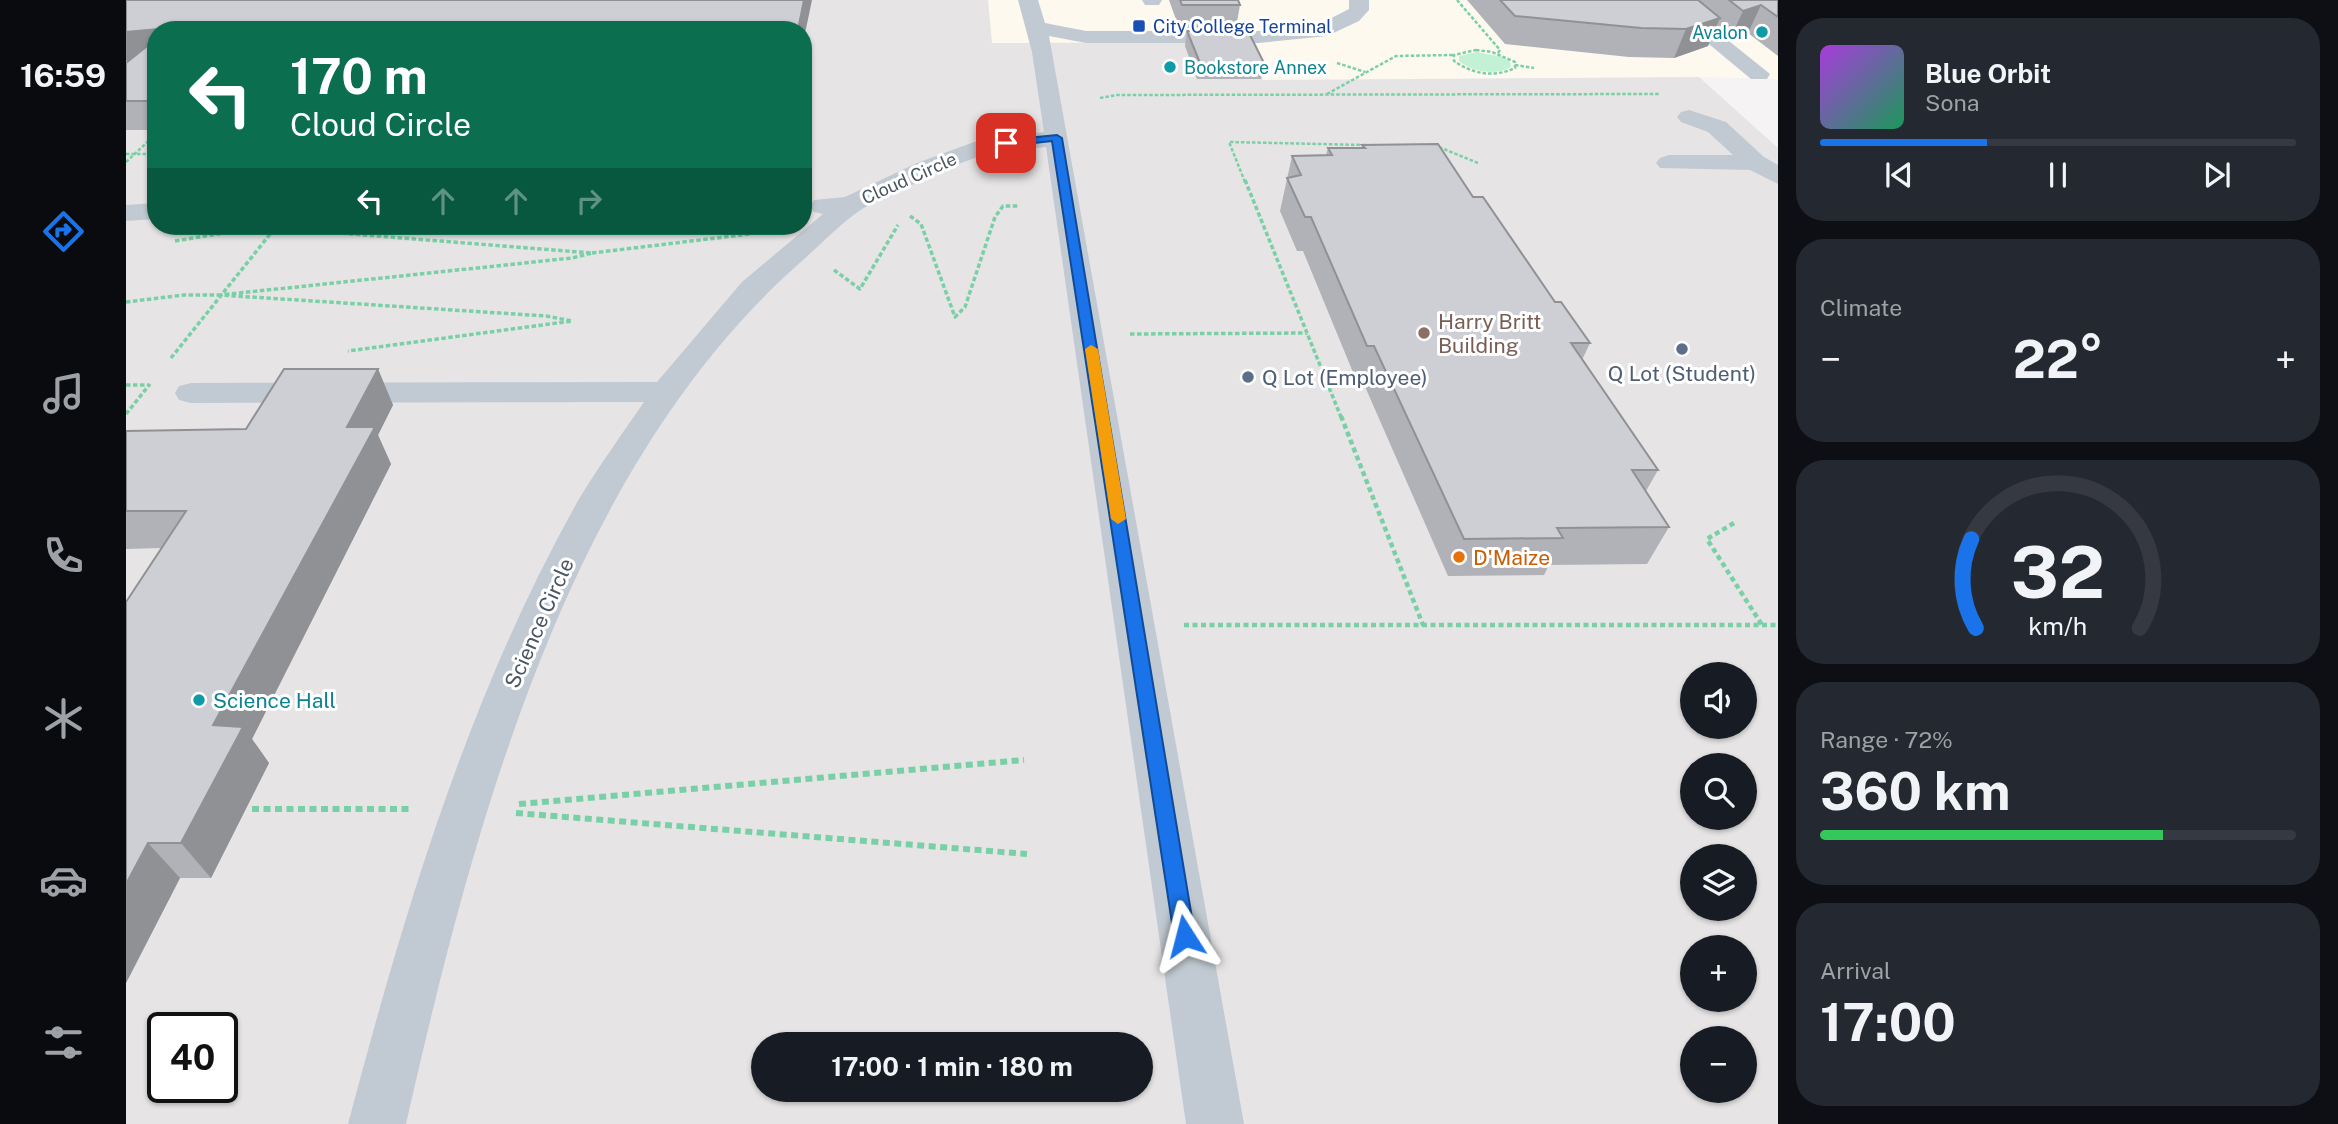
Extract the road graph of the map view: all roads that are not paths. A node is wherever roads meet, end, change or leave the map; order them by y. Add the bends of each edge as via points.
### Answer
1 (1028, 0) edge
2 (1359, 0) edge
3 (1666, 0) edge
4 (1155, 6) edge
5 (1082, 16) dead end
6 (1136, 16) dead end
7 (1269, 16) dead end
8 (1343, 22) junction
9 (1035, 27) junction
10 (1759, 74) dead end
11 (1689, 117) dead end
12 (1057, 138) junction
13 (1755, 162) junction
14 (1669, 163) dead end
15 (1778, 176) edge
16 (849, 205) junction
17 (812, 206) edge
18 (147, 212) edge
19 (126, 213) edge
20 (812, 234) edge
21 (811, 235) edge
22 (666, 392) junction
23 (191, 393) dead end
24 (377, 1124) edge
25 (1215, 1124) edge

1 - 9 street
2 - 8 street via 1359,9
3 - 10 street
4 - 6 street
5 - 9 street
7 - 8 street
8 - 9 street via 1320,32 1259,37 1086,37
9 - 12 street
11 - 13 street via 1717,127
12 - 16 street, Cloud Circle via 983,147
12 - 25 street
13 - 14 street
13 - 15 street
16 - 17 street, Cloud Circle
16 - 20 street, Science Circle
18 - 19 street
21 - 22 street, Science Circle via 717,327
22 - 23 street
22 - 24 street, Science Circle via 574,544 538,621 464,808 429,920

